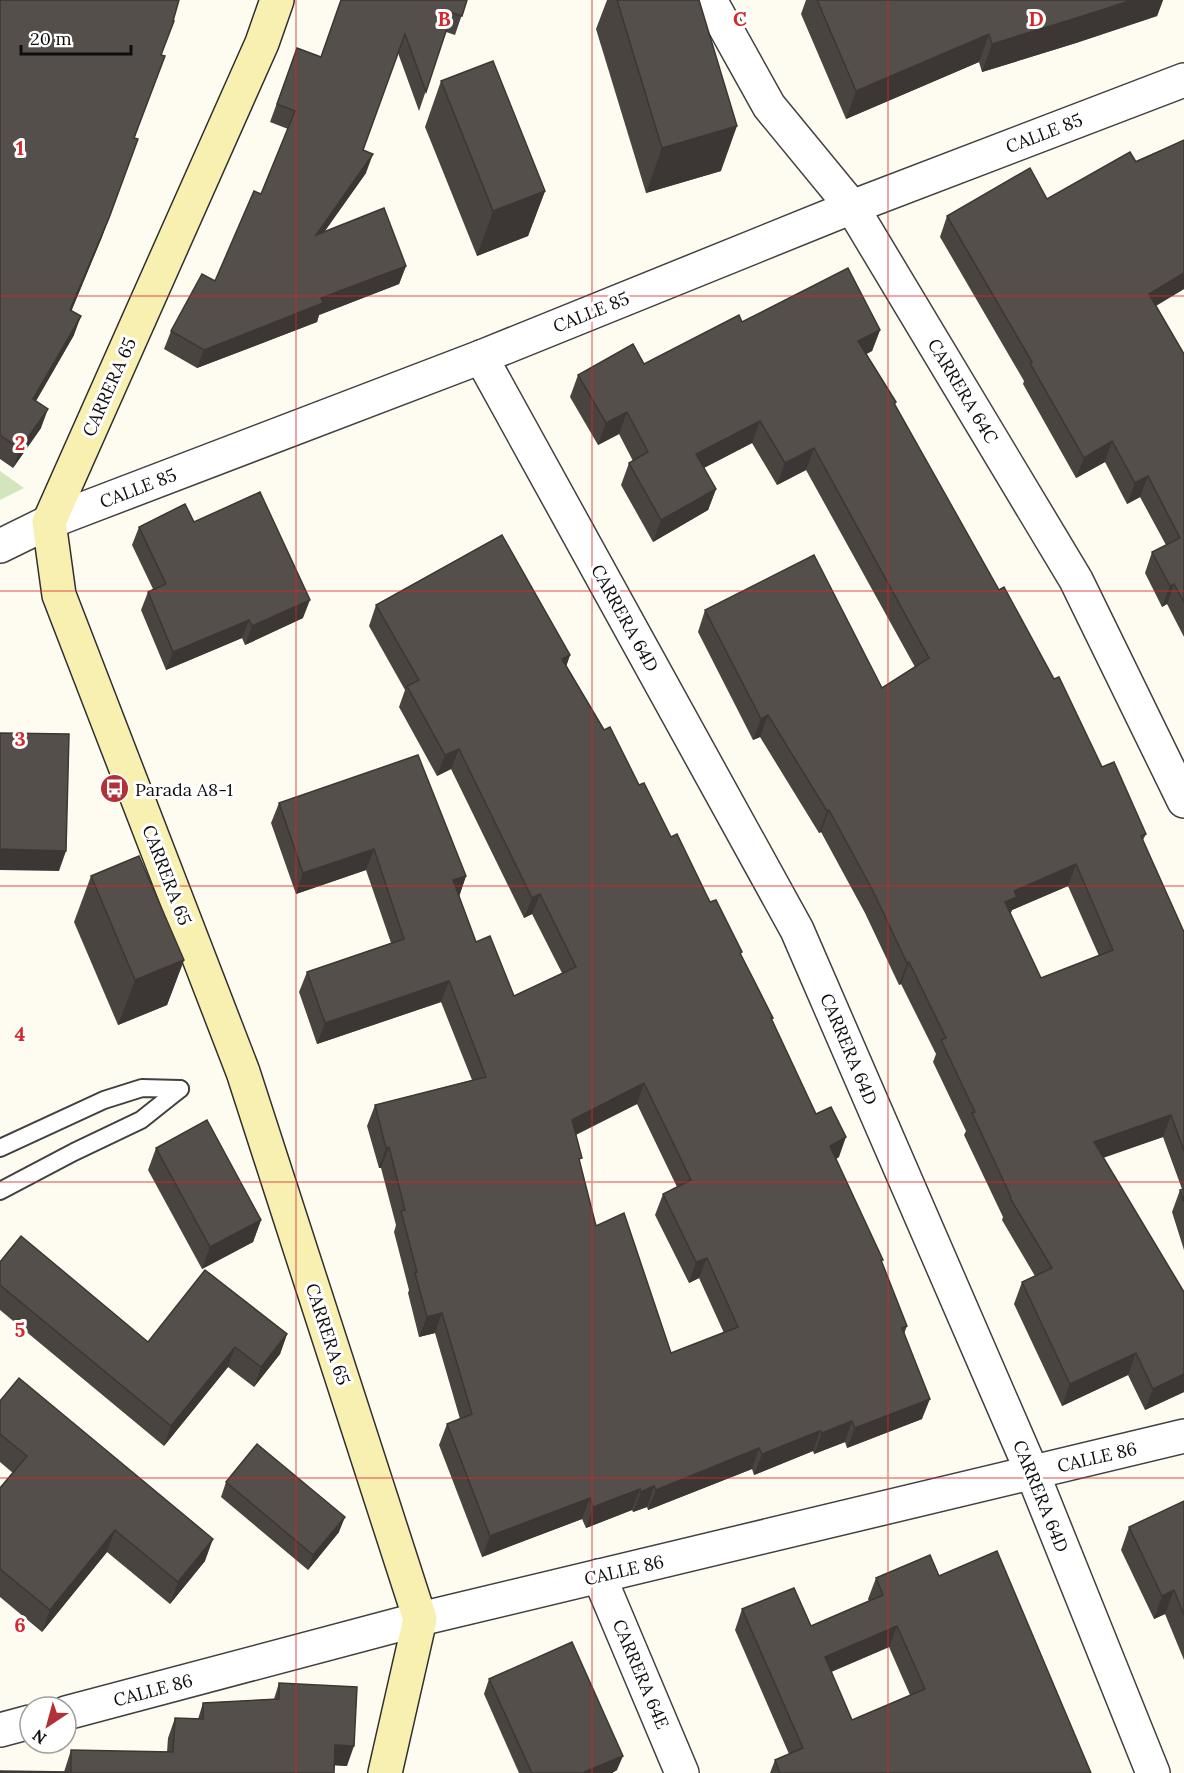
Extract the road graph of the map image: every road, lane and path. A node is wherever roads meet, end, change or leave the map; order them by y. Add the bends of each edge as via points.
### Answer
1 (278, 0) edge
2 (710, 0) edge
3 (1184, 80) edge
4 (852, 207) junction
5 (481, 357) junction
6 (49, 522) junction
7 (0, 546) edge
8 (1184, 801) edge
9 (0, 1148) edge
10 (0, 1191) edge
11 (1184, 1436) edge
12 (1032, 1472) junction
13 (599, 1576) junction
14 (420, 1618) junction
15 (78, 1710) edge
16 (18, 1725) edge
17 (0, 1730) edge
18 (385, 1773) edge
19 (682, 1773) edge
20 (1153, 1773) edge

1 - 6 street, CARRERA 65
2 - 4 street, CARRERA 64C via 769,106
3 - 4 street, CALLE 85
4 - 5 street, CALLE 85
4 - 8 street, CARRERA 64C via 1076,580
5 - 6 street, CALLE 85
5 - 12 street, CARRERA 64D via 797,930
6 - 7 street, CALLE 85
6 - 14 street, CARRERA 65 via 59,595 243,1071
9 - 10 lane via 104,1100 142,1088 180,1089 141,1120
11 - 12 street, CALLE 86
12 - 13 street, CALLE 86
12 - 20 street, CARRERA 64D
13 - 14 street, CALLE 86
13 - 19 street, CARRERA 64E
14 - 15 street, CALLE 86
14 - 18 street
16 - 17 street

